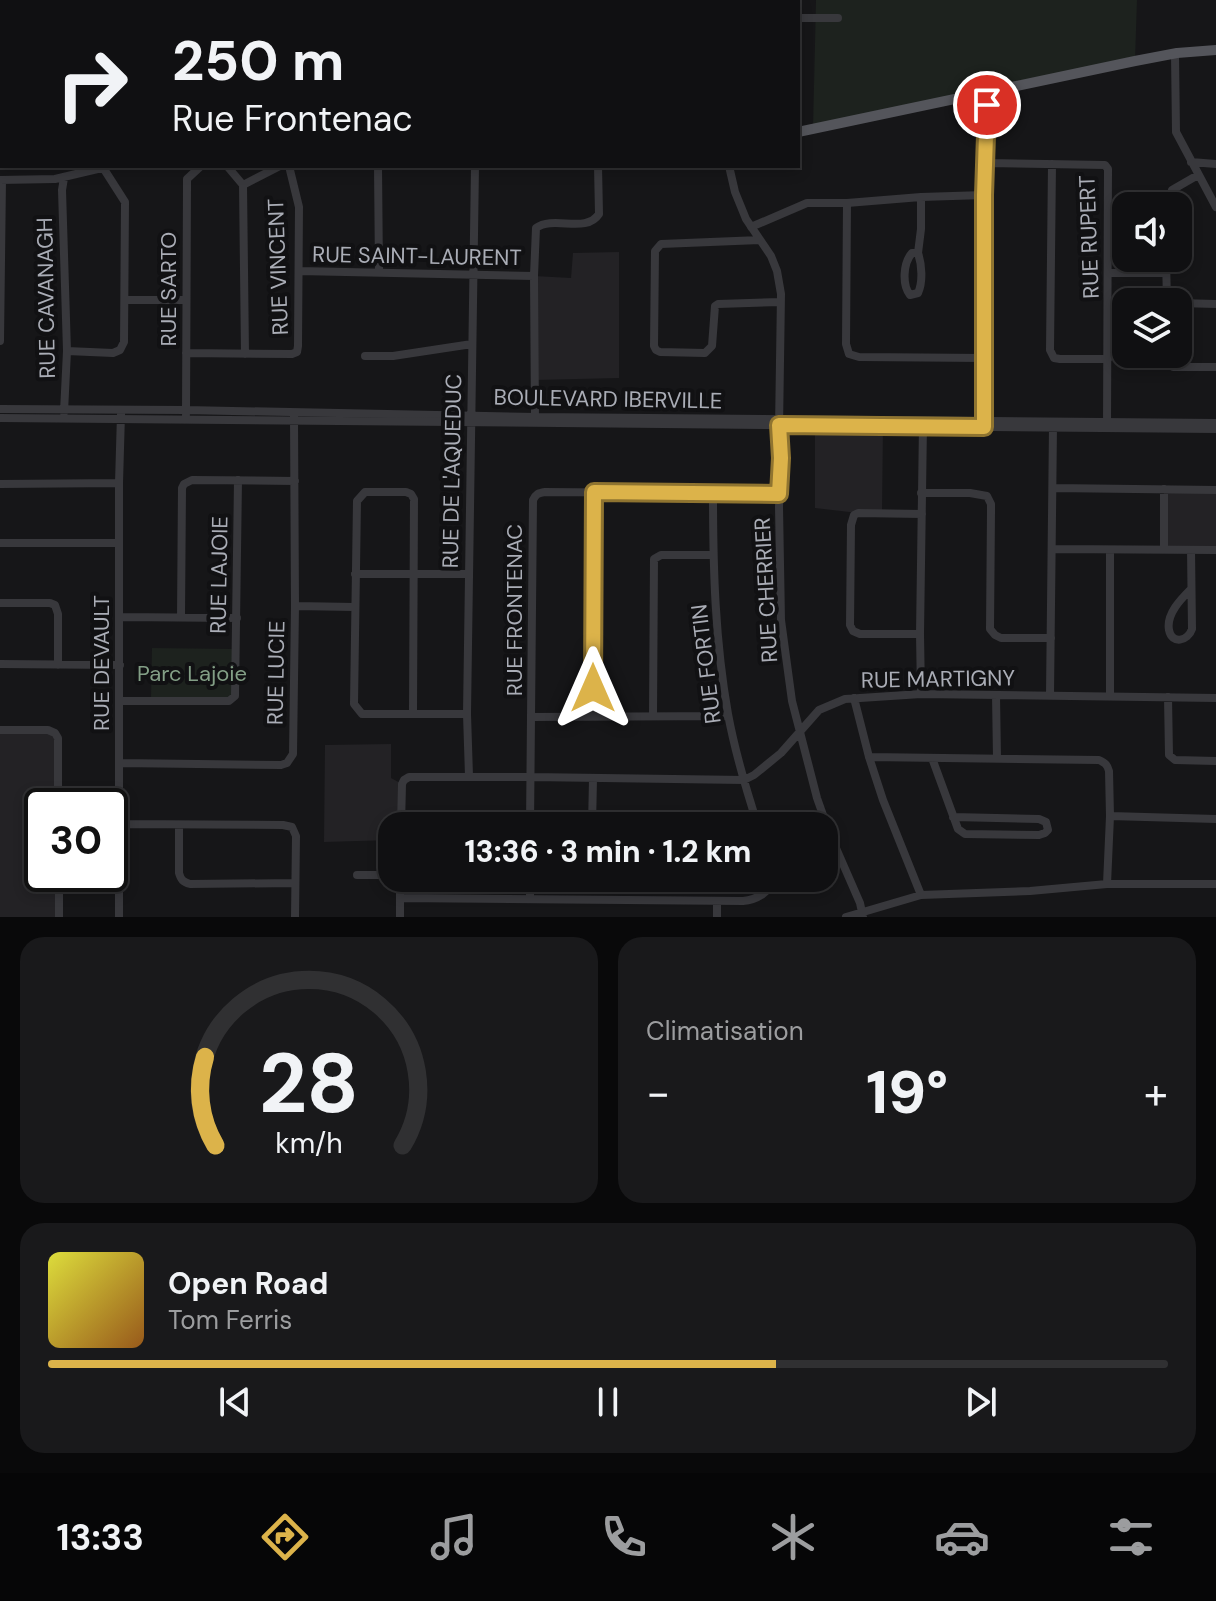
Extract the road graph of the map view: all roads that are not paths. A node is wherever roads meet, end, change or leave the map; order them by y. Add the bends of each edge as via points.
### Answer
1 (800, 18) edge
2 (838, 18) dead end
3 (1216, 50) edge
4 (1175, 54) junction
5 (986, 93) junction
6 (800, 132) edge
7 (1191, 162) junction
8 (986, 163) junction
9 (1052, 164) junction
10 (1216, 164) edge
11 (106, 168) edge
12 (199, 168) edge
13 (229, 168) edge
14 (276, 168) edge
15 (289, 168) edge
16 (378, 168) edge
17 (475, 168) edge
18 (598, 168) edge
19 (729, 168) edge
20 (1198, 175) junction
21 (64, 178) junction
22 (1, 180) edge
23 (243, 185) junction
24 (1171, 192) edge
25 (984, 195) junction
26 (921, 197) junction
27 (847, 203) junction
28 (1216, 207) edge
29 (751, 227) junction
30 (760, 240) junction
31 (918, 253) junction
32 (299, 271) junction
33 (379, 272) junction
34 (1109, 273) junction
35 (1166, 273) joint
36 (474, 274) junction
37 (534, 276) junction
38 (1167, 288) edge
39 (125, 300) junction
40 (186, 300) junction
41 (780, 302) junction
42 (1192, 303) edge
43 (1216, 304) edge
44 (0, 341) edge
45 (472, 344) junction
46 (67, 351) junction
47 (186, 353) junction
48 (245, 354) junction
49 (365, 356) dead end
50 (984, 358) junction
51 (1108, 359) junction
52 (1192, 367) edge
53 (1216, 367) edge
54 (0, 409) edge
55 (64, 413) junction
56 (121, 414) junction
57 (186, 414) junction
58 (294, 416) junction
59 (0, 418) edge
60 (471, 418) junction
61 (535, 420) junction
62 (779, 422) junction
63 (923, 423) junction
64 (1216, 423) edge
65 (984, 424) junction
66 (1053, 424) junction
67 (1107, 425) junction
68 (1216, 429) edge
69 (238, 480) junction
70 (295, 481) junction
71 (119, 483) junction
72 (0, 484) edge
73 (1053, 488) junction
74 (1164, 489) junction
75 (1216, 490) edge
76 (594, 492) junction
77 (921, 493) junction
78 (713, 494) junction
79 (779, 494) junction
80 (922, 514) junction
81 (0, 543) edge
82 (119, 543) junction
83 (1052, 549) junction
84 (1164, 549) junction
85 (1110, 550) junction
86 (1191, 550) junction
87 (1216, 550) edge
88 (713, 555) junction
89 (355, 574) junction
90 (414, 574) junction
91 (469, 574) junction
92 (1191, 589) junction
93 (0, 603) edge
94 (295, 606) junction
95 (354, 607) junction
96 (119, 617) junction
97 (181, 617) junction
98 (237, 618) junction
99 (920, 634) junction
100 (1051, 638) junction
101 (0, 664) edge
102 (58, 665) junction
103 (120, 665) junction
104 (921, 694) junction
105 (996, 695) junction
106 (1050, 695) junction
107 (1110, 696) junction
108 (1168, 697) junction
109 (854, 698) junction
110 (1216, 698) edge
111 (120, 701) junction
112 (413, 713) junction
113 (467, 714) junction
114 (653, 715) junction
115 (592, 716) junction
116 (728, 716) junction
117 (531, 717) junction
118 (0, 730) edge
119 (799, 731) junction
120 (869, 757) junction
121 (932, 758) junction
122 (997, 758) junction
123 (1216, 761) edge
124 (120, 763) junction
125 (469, 776) junction
126 (531, 777) junction
127 (593, 779) junction
128 (744, 780) junction
129 (58, 788) edge
130 (120, 788) edge
131 (401, 812) edge
132 (530, 812) edge
133 (592, 812) edge
134 (754, 812) edge
135 (1110, 816) junction
136 (953, 817) junction
137 (1216, 819) edge
138 (128, 824) edge
139 (179, 825) junction
140 (844, 867) junction
141 (357, 875) dead end
142 (378, 875) edge
143 (295, 883) junction
144 (1107, 884) junction
145 (1216, 884) edge
146 (59, 892) edge
147 (119, 892) edge
148 (400, 892) edge
149 (530, 892) edge
150 (764, 892) edge
151 (921, 895) junction
152 (400, 898) junction
153 (530, 898) junction
154 (717, 901) junction
155 (863, 914) edge
156 (59, 917) edge
157 (119, 917) edge
158 (295, 917) edge
159 (400, 917) edge
160 (717, 917) edge
161 (844, 917) edge

1 - 2 street
3 - 4 main road
4 - 5 main road
4 - 7 street via 1176,132
5 - 6 main road
5 - 8 street
7 - 10 street
7 - 20 street
8 - 9 street, RUE RUPERT
8 - 25 street
9 - 34 street, RUE RUPERT via 1108,169
9 - 51 street via 1050,350 1060,359
11 - 21 street
11 - 39 street via 125,202
12 - 40 street, RUE SARTO via 187,179
13 - 23 street
14 - 23 street
15 - 32 street, RUE VINCENT via 299,207
16 - 33 street
17 - 36 street, RUE DE L'AQUEDUC
18 - 37 street via 599,214 588,223 544,223 536,228
19 - 29 street, RUE CHERRIER
20 - 24 street
20 - 28 street
21 - 22 street
21 - 46 street, RUE CAVANAGH
22 - 44 street
23 - 48 street
25 - 26 street
25 - 50 street
26 - 27 street
26 - 31 street
27 - 29 street via 807,203
27 - 50 street via 849,354
29 - 30 street, RUE CHERRIER
30 - 41 street, RUE CHERRIER via 777,271
30 - 41 street via 657,247 654,346 660,352 705,353 712,346 715,306
31 - 31 street via 906,261 905,287 910,295 921,289
32 - 33 street, RUE SAINT-LAURENT
32 - 48 street, RUE VINCENT via 297,352
33 - 36 street, RUE SAINT-LAURENT
34 - 35 street
34 - 51 street, RUE RUPERT
35 - 38 street
36 - 37 street, RUE SAINT-LAURENT
36 - 45 street, RUE DE L'AQUEDUC
37 - 61 street
39 - 40 street
39 - 46 street via 120,350
40 - 47 street, RUE SARTO
41 - 62 street, RUE CHERRIER
42 - 43 street
45 - 49 street
45 - 60 street, RUE DE L'AQUEDUC
46 - 55 street, RUE CAVANAGH
47 - 48 street, RUE VINCENT
47 - 57 street, RUE SARTO
50 - 65 street
51 - 67 street, RUE RUPERT
52 - 53 street
54 - 55 street, BOULEVARD IBERVILLE
55 - 56 street, BOULEVARD IBERVILLE
55 - 59 street, BOULEVARD IBERVILLE
56 - 57 street, BOULEVARD IBERVILLE
56 - 71 street, RUE DEVAULT
57 - 58 street, BOULEVARD IBERVILLE
58 - 60 street, BOULEVARD IBERVILLE
58 - 70 street, RUE LUCIE
60 - 61 street, BOULEVARD IBERVILLE
60 - 91 street, RUE DE L'AQUEDUC
61 - 62 street, BOULEVARD IBERVILLE
62 - 63 street, BOULEVARD IBERVILLE
62 - 79 street, RUE CHERRIER
63 - 65 street, BOULEVARD IBERVILLE
63 - 77 street
64 - 67 street, BOULEVARD IBERVILLE
65 - 66 street, BOULEVARD IBERVILLE
66 - 67 street, BOULEVARD IBERVILLE
66 - 73 street
67 - 68 street, BOULEVARD IBERVILLE
69 - 70 street
69 - 97 street via 192,480 182,488
69 - 98 street, RUE LAJOIE
70 - 94 street, RUE LUCIE
71 - 72 street
71 - 82 street, RUE DEVAULT
73 - 74 street
73 - 83 street
74 - 75 street
74 - 84 street
76 - 78 street, RUE FRONTENAC
76 - 115 street
76 - 117 street, RUE FRONTENAC via 545,492 533,500
77 - 80 street
77 - 100 street via 987,496 990,629 1001,638
78 - 79 street, RUE FRONTENAC
78 - 88 street, RUE FORTIN
79 - 119 street, RUE CHERRIER via 781,620
80 - 99 street
80 - 99 street via 858,513 851,525 853,631
81 - 82 street
82 - 96 street, RUE DEVAULT
83 - 85 street
83 - 100 street
84 - 85 street
84 - 86 street
85 - 107 street
86 - 87 street
86 - 92 street
88 - 114 street via 654,559
88 - 116 street, RUE FORTIN
89 - 90 street
89 - 90 street via 357,501 365,492 406,492 414,499
89 - 95 street
90 - 91 street
90 - 112 street
91 - 113 street, RUE DE L'AQUEDUC
92 - 92 street via 1191,634 1174,638 1170,618
93 - 102 street via 55,605
94 - 95 street
94 - 124 street, RUE LUCIE via 293,754 287,763
95 - 112 street via 354,704 362,714
96 - 97 street
96 - 103 street, RUE DEVAULT
97 - 98 street
98 - 111 street, RUE LAJOIE via 233,699
99 - 104 street
100 - 106 street
101 - 102 street
102 - 103 street
103 - 111 street, RUE DEVAULT
104 - 105 street, RUE MARTIGNY
104 - 109 street, RUE MARTIGNY
105 - 106 street, RUE MARTIGNY
105 - 122 street
106 - 107 street, RUE MARTIGNY
107 - 108 street, RUE MARTIGNY
108 - 110 street, RUE MARTIGNY
108 - 123 street via 1169,755 1175,760
109 - 119 street, RUE MARTIGNY via 819,710
109 - 120 street
111 - 124 street, RUE DEVAULT
112 - 113 street
113 - 125 street, RUE DE L'AQUEDUC
114 - 115 street
114 - 116 street
115 - 117 street
116 - 128 street, RUE FORTIN
117 - 126 street, RUE FRONTENAC
118 - 129 street via 55,733
119 - 128 street, RUE MARTIGNY via 781,753
119 - 140 street, RUE CHERRIER
120 - 121 street
120 - 151 street
121 - 122 street
121 - 136 street
122 - 135 street via 1099,760 1108,765
124 - 130 street, RUE DEVAULT
125 - 126 street
125 - 131 street via 409,777 402,784
126 - 127 street
126 - 132 street, RUE FRONTENAC
127 - 128 street
127 - 133 street
128 - 134 street, RUE FORTIN
135 - 137 street
135 - 144 street
136 - 136 street via 965,834 1039,835 1048,830 1039,819
138 - 139 street
139 - 143 street via 179,873 184,882
139 - 143 street via 292,827
140 - 155 street, RUE CHERRIER
140 - 161 street via 852,900
141 - 142 street
143 - 158 street
144 - 145 street
144 - 151 street
146 - 156 street
147 - 157 street, RUE DEVAULT
148 - 152 street
149 - 153 street
150 - 154 street via 750,901
151 - 155 street
152 - 153 street
152 - 159 street
153 - 154 street
154 - 160 street
155 - 161 street

